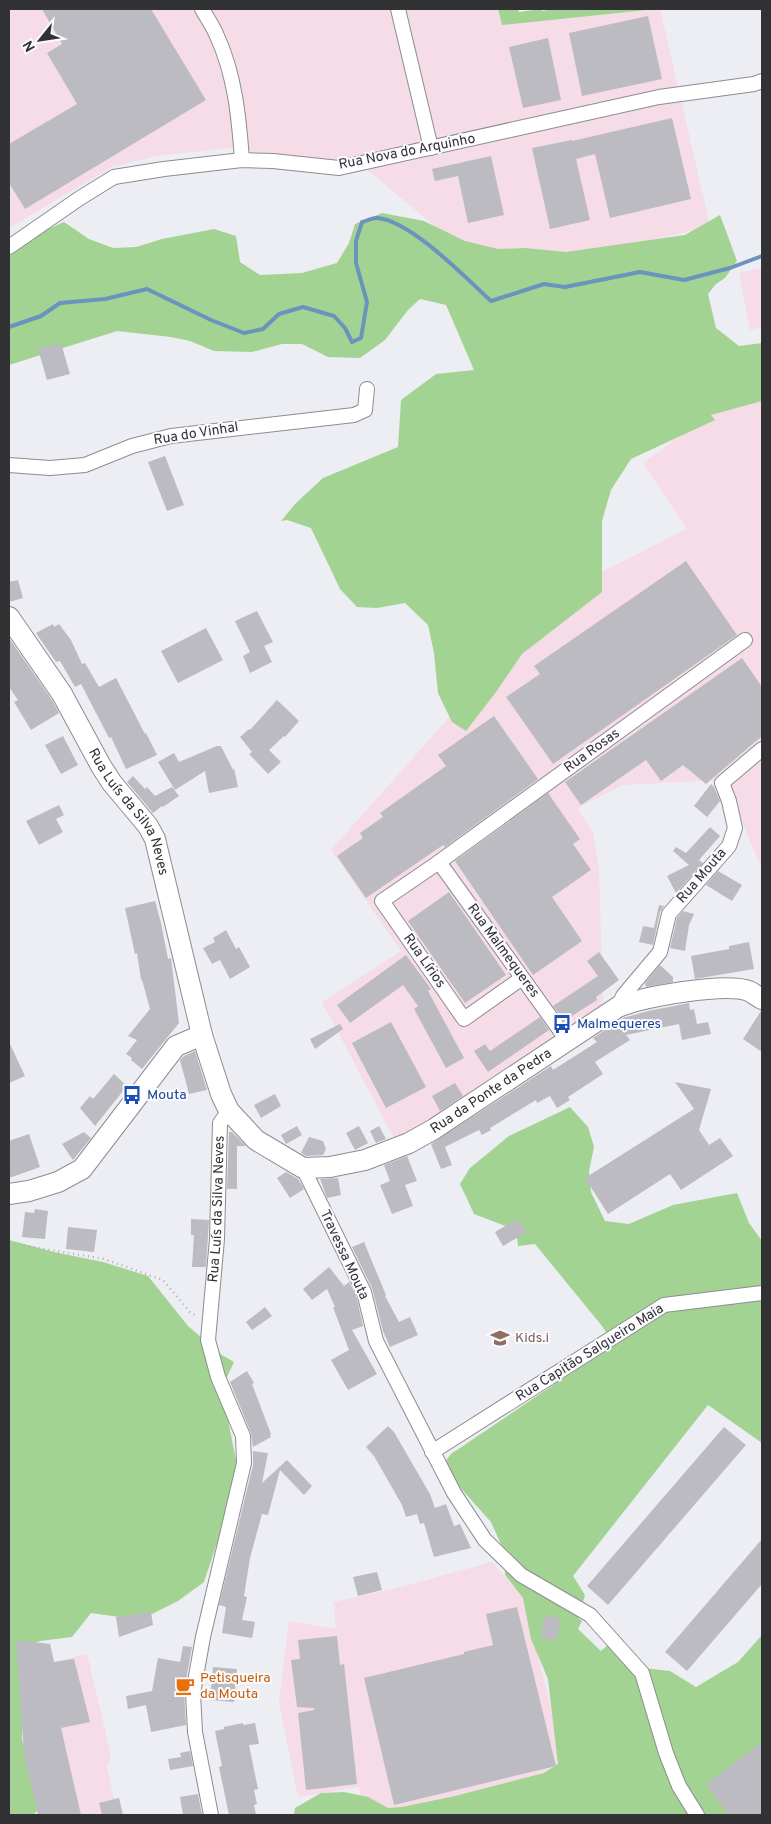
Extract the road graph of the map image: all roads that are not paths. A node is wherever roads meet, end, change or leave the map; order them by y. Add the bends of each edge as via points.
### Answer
1 (202, 9) edge
2 (398, 9) edge
3 (762, 81) edge
4 (431, 148) junction
5 (242, 160) junction
6 (9, 247) edge
7 (367, 389) dead end
8 (9, 465) edge
9 (9, 617) edge
10 (745, 640) dead end
11 (762, 748) edge
12 (439, 862) junction
13 (522, 978) junction
14 (762, 999) edge
15 (618, 1007) junction
16 (202, 1034) junction
17 (567, 1040) junction
18 (229, 1111) junction
19 (303, 1168) junction
20 (9, 1194) edge
21 (762, 1293) edge
22 (432, 1452) junction
23 (210, 1815) edge
24 (697, 1815) edge

1 - 5 street via 228,65 238,114
2 - 4 street
3 - 4 street, Rua Nova do Arquinho via 659,97
4 - 5 street, Rua Nova do Arquinho via 339,168
5 - 6 street, Rua Nova do Arquinho via 114,177
7 - 8 street, Rua do Vinhal via 365,410 354,415 171,436 132,446 85,465 50,468
9 - 16 street, Rua Luís da Silva Neves via 62,694 112,783 155,839
10 - 12 street, Rua Rosas
11 - 15 street, Rua Mouta via 722,783 735,828 728,846 669,914 660,952 623,996
12 - 13 street, Rua Malmequeres
12 - 13 street, Rua Lírios via 382,901 464,1019
13 - 17 street, Rua Malmequeres
14 - 15 street, Rua da Ponte da Pedra via 748,991 720,988 654,996
15 - 17 street, Rua da Ponte da Pedra
16 - 18 street, Rua Luís da Silva Neves
16 - 20 street via 176,1046 82,1169 58,1182
17 - 19 street, Rua da Ponte da Pedra via 409,1143 365,1160
18 - 19 street via 256,1140
18 - 23 street, Rua Luís da Silva Neves via 220,1123 208,1340 218,1377 243,1436 244,1463 193,1693 195,1732
19 - 22 street, Travessa Mouta via 364,1292 376,1341
21 - 22 street, Rua Capitão Salgueiro Maia via 664,1305
22 - 24 street, Travessa Mouta via 454,1494 486,1540 521,1575 590,1615 642,1673 666,1753 679,1786

